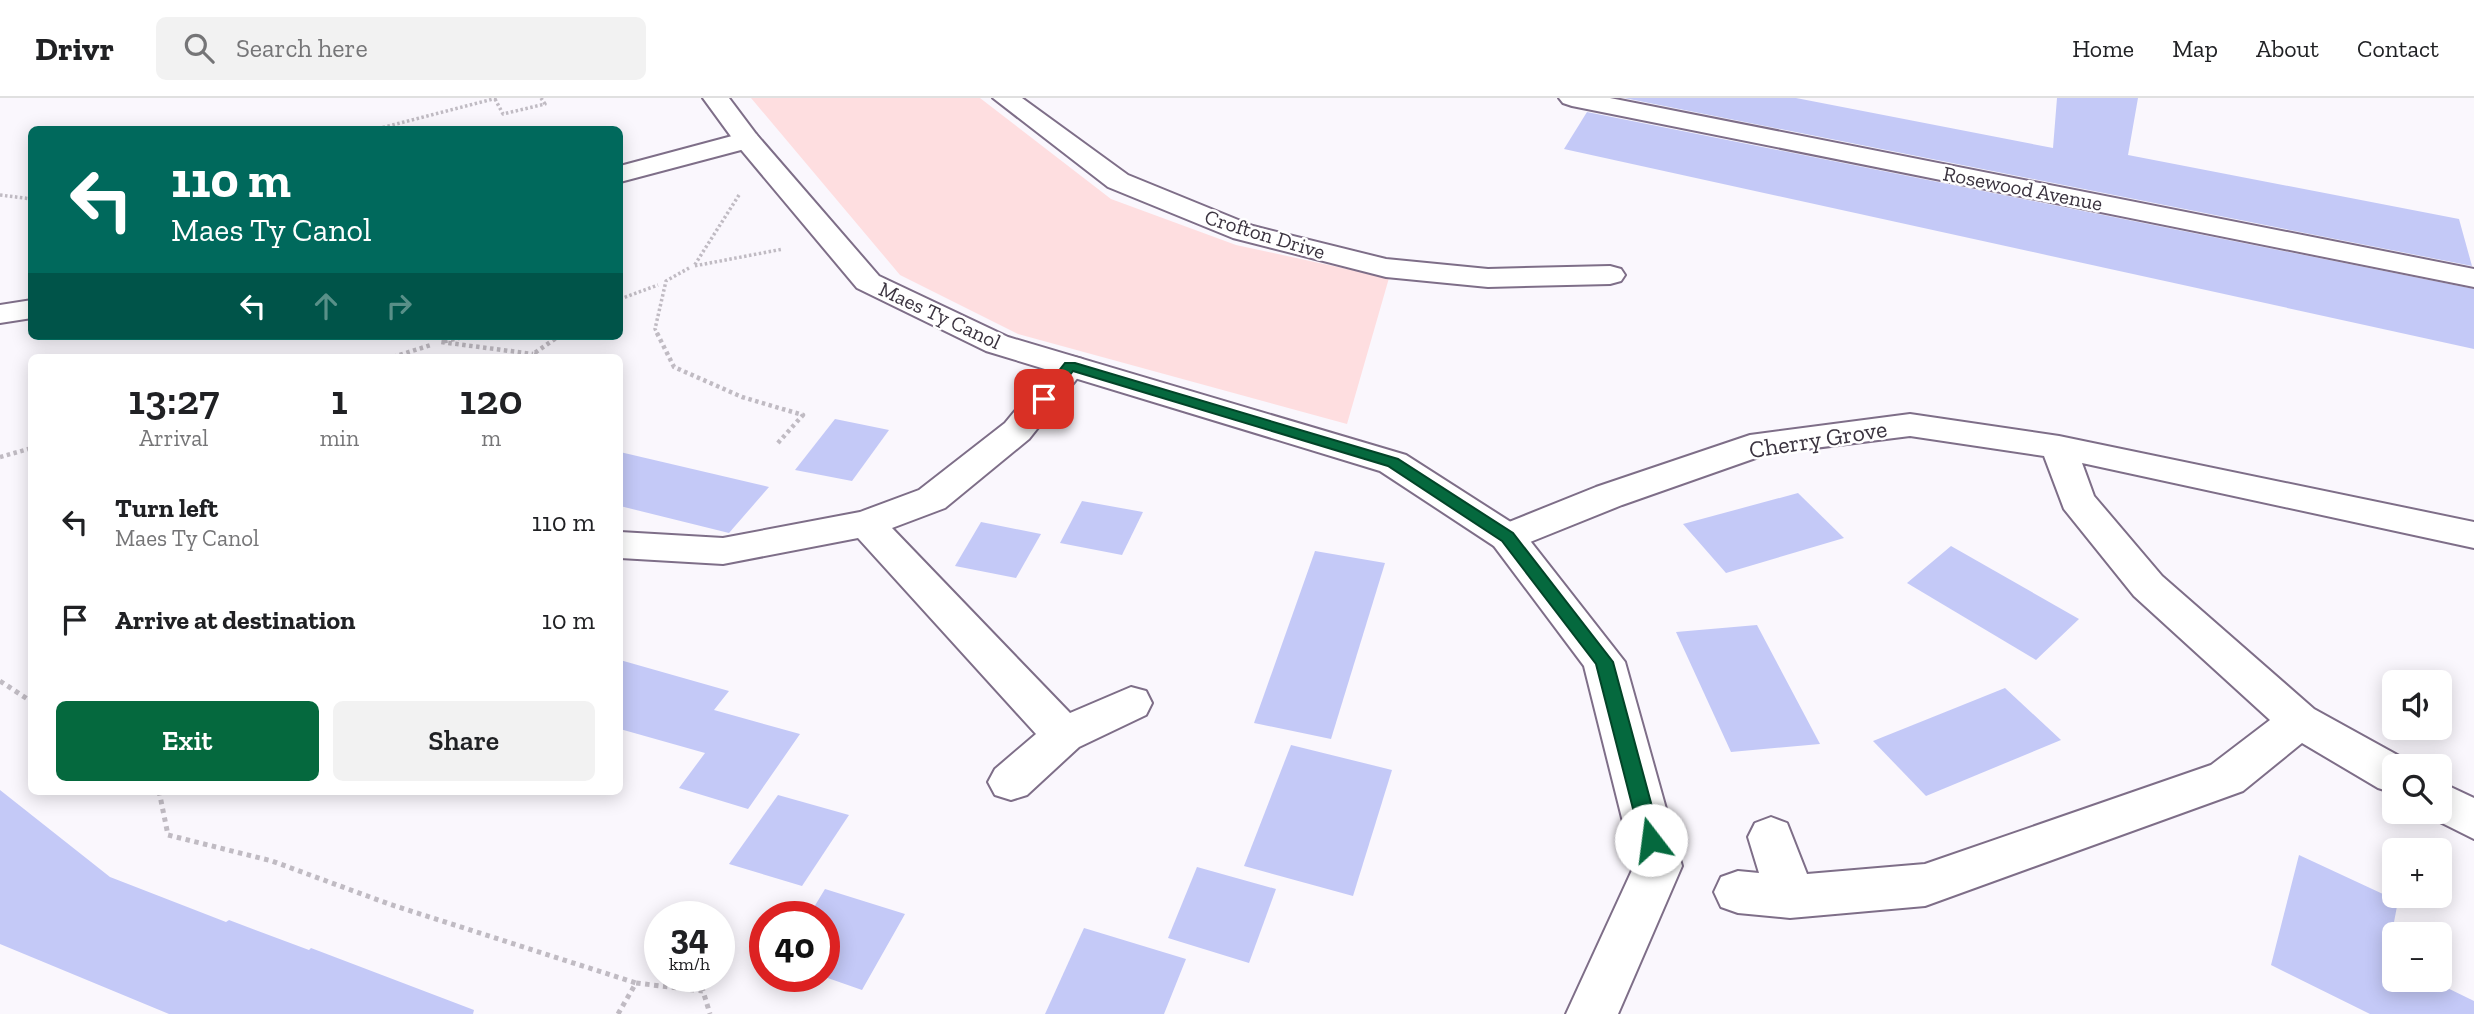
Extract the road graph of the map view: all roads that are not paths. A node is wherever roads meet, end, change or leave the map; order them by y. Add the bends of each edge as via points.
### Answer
1 (716, 98) edge
2 (1006, 98) edge
3 (1572, 98) edge
4 (747, 140) junction
5 (623, 173) edge
6 (1610, 275) dead end
7 (2474, 278) edge
8 (28, 310) edge
9 (0, 314) edge
10 (1070, 366) junction
11 (2059, 447) junction
12 (866, 524) junction
13 (2474, 535) edge
14 (1507, 537) junction
15 (623, 545) edge
16 (1131, 703) dead end
17 (2299, 721) junction
18 (1065, 735) junction
19 (2382, 768) edge
20 (1011, 782) dead end
21 (2452, 808) edge
22 (2474, 820) edge
23 (1771, 837) dead end
24 (1738, 892) dead end
25 (1790, 897) junction
26 (1592, 1014) edge

1 - 4 street, Maes Ty Canol
2 - 6 street, Crofton Drive via 1118,181 1243,232 1385,268 1488,278 1550,267
3 - 7 street, Rosewood Avenue
4 - 5 street
4 - 10 street, Maes Ty Canol via 868,282 997,344
8 - 9 street
10 - 12 street via 1017,431 932,499
10 - 14 street, Maes Ty Canol via 1393,463
11 - 13 street, Cherry Grove
11 - 14 street, Cherry Grove via 1910,425 1762,443
11 - 17 street via 2077,500 2148,586
12 - 15 street via 723,551
12 - 18 street
14 - 26 street, Maes Ty Canol via 1604,662 1658,866
16 - 18 street
17 - 19 street
17 - 25 street via 2227,778 1925,885
18 - 20 street
21 - 22 street
23 - 25 street
24 - 25 street

